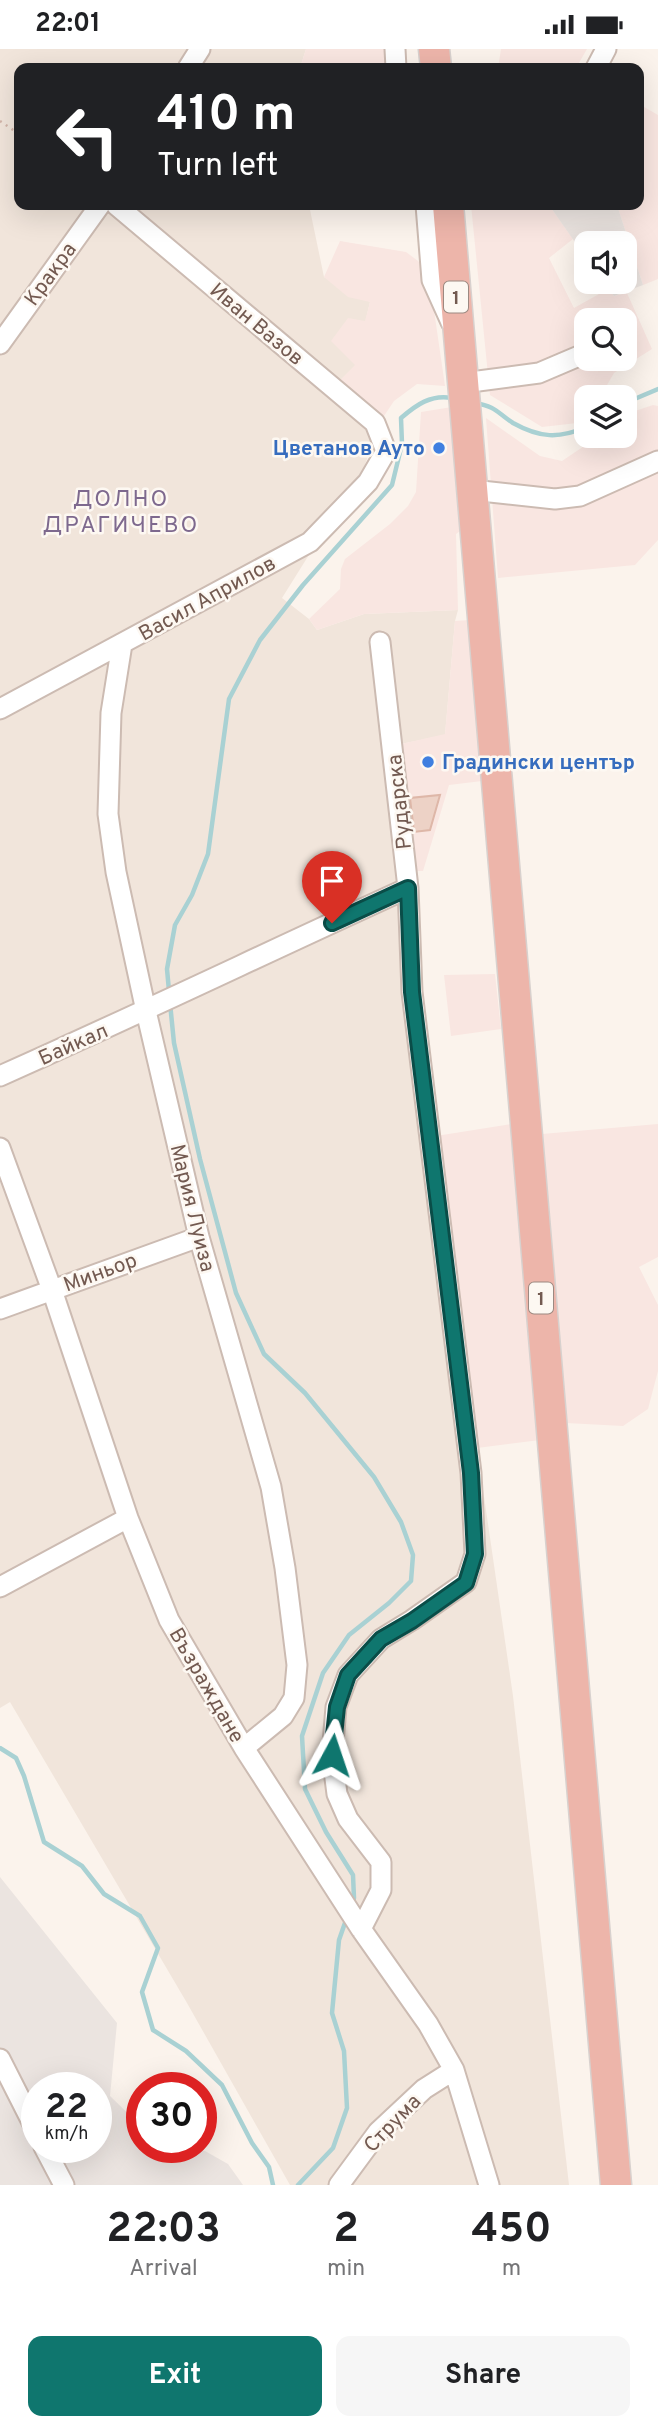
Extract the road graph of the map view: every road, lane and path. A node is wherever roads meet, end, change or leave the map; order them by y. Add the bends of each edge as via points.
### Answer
1 (96, 210) edge
2 (122, 210) edge
3 (426, 210) edge
4 (448, 210) edge
5 (460, 340) junction
6 (0, 344) edge
7 (574, 358) edge
8 (464, 395) junction
9 (386, 451) joint
10 (658, 461) edge
11 (472, 490) junction
12 (380, 642) dead end
13 (122, 644) junction
14 (0, 709) edge
15 (408, 888) junction
16 (153, 1008) junction
17 (0, 1076) edge
18 (0, 1148) edge
19 (199, 1237) junction
20 (52, 1290) junction
21 (0, 1309) edge
22 (128, 1517) junction
23 (0, 1587) edge
24 (244, 1748) junction
25 (358, 1925) junction
26 (0, 2059) edge
27 (454, 2070) junction
28 (21, 2100) edge
29 (52, 2163) edge
30 (64, 2185) edge
31 (339, 2185) edge
32 (489, 2185) edge
33 (616, 2185) edge

1 - 6 street, Кракра
2 - 9 street, Иван Вазов via 375,423
3 - 5 street via 432,280
4 - 5 highway, 1
5 - 8 highway, 1
7 - 8 street
8 - 11 highway, 1
9 - 13 street, Васил Априлов via 368,482 310,542
10 - 11 street via 580,496 555,499
11 - 33 highway, 1
12 - 15 street, Рударска
13 - 14 street, Васил Априлов
13 - 16 street, Мария Луиза via 111,713 108,814 116,872
15 - 16 street, Байкал
15 - 25 street, Рударска via 412,992 471,1473 475,1554 466,1583 381,1639 348,1675 337,1707 332,1755 337,1794 348,1819 381,1861 381,1890
16 - 17 street, Байкал
16 - 19 street, Мария Луиза
18 - 20 street, Възраждане
19 - 20 street, Миньор
19 - 24 street, Мария Луиза via 271,1487 297,1665 294,1699 283,1716
20 - 21 street, Миньор
20 - 22 street, Възраждане
22 - 23 street
22 - 24 street, Възраждане via 169,1620
24 - 25 street, Възраждане
25 - 27 street, Възраждане via 428,2024
26 - 28 street
27 - 31 street, Струма via 424,2089 377,2132
27 - 32 street, Възраждане
29 - 30 street

